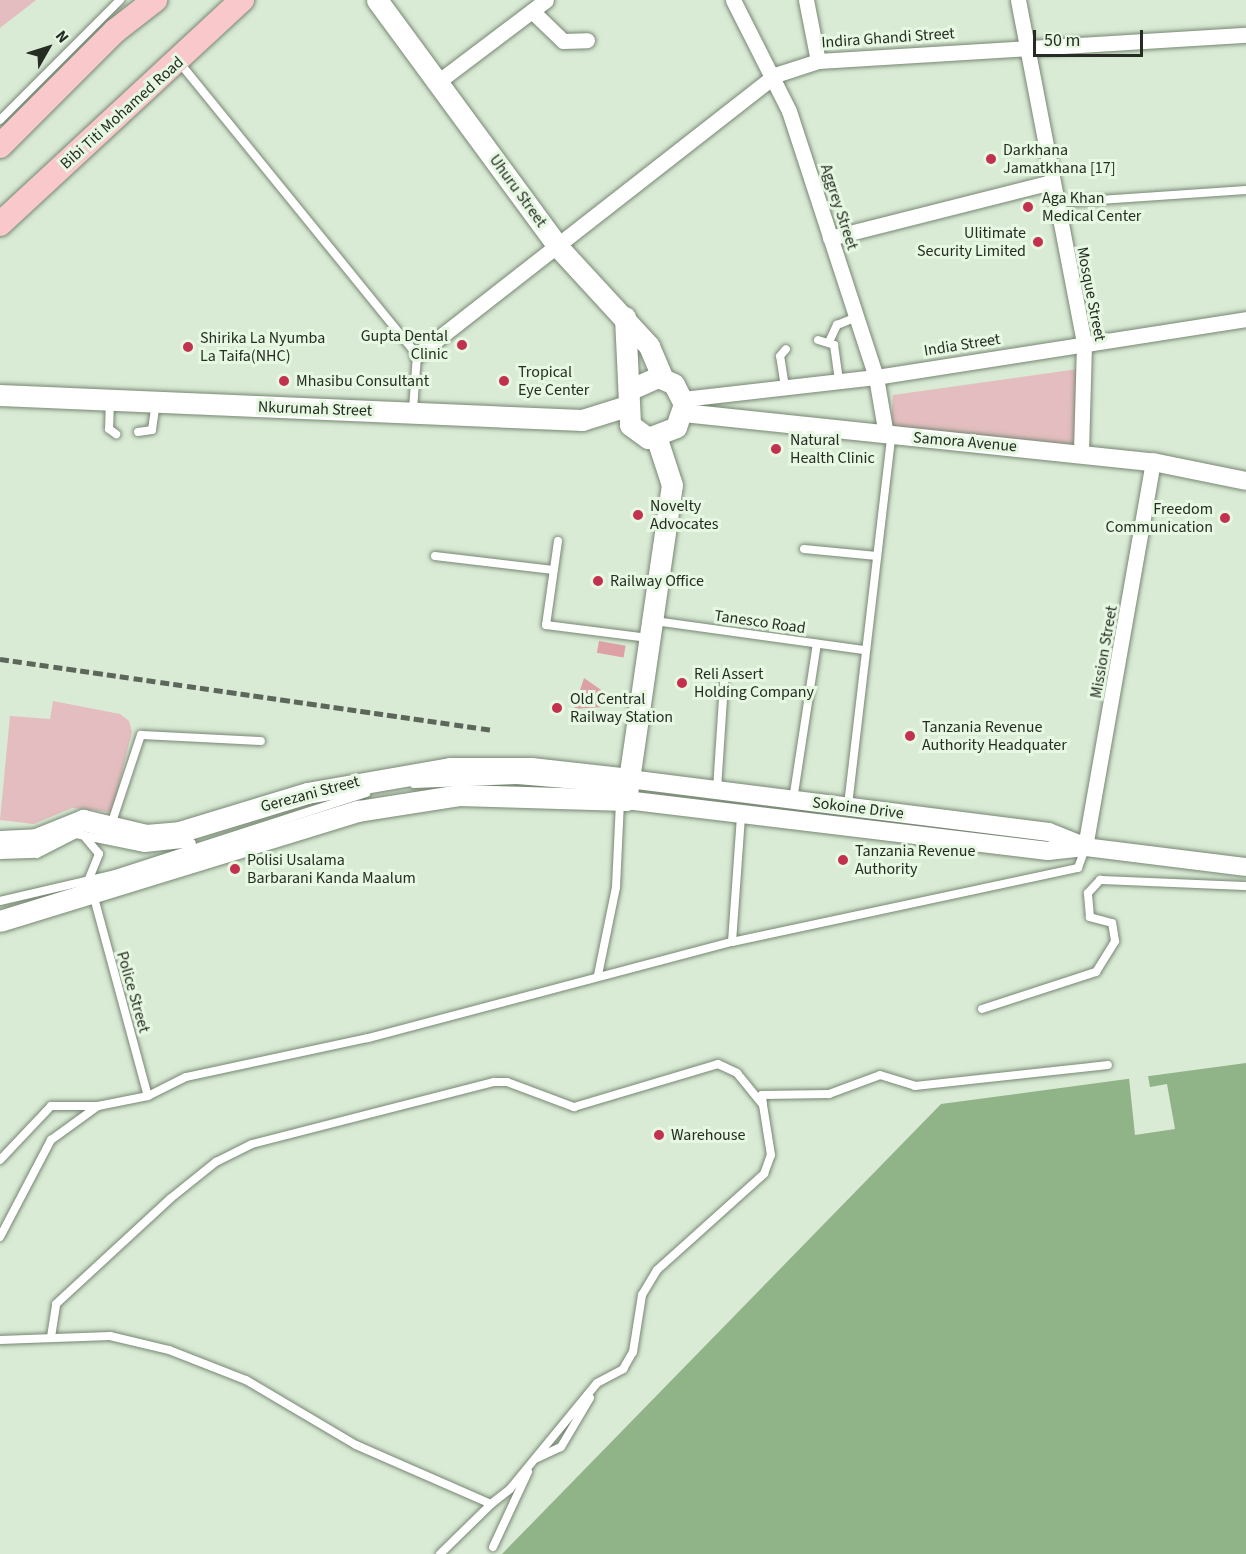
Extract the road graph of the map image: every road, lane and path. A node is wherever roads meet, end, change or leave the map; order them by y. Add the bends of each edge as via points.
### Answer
1 (120, 0) edge
2 (156, 0) edge
3 (242, 0) edge
4 (377, 0) edge
5 (546, 0) edge
6 (733, 0) edge
7 (806, 0) edge
8 (1018, 0) edge
9 (532, 11) junction
10 (1246, 35) edge
11 (586, 40) dead end
12 (1027, 46) junction
13 (178, 61) junction
14 (818, 61) junction
15 (775, 75) junction
16 (439, 81) junction
17 (0, 120) edge
18 (0, 146) edge
19 (1051, 182) junction
20 (1246, 190) edge
21 (1055, 203) junction
22 (0, 224) edge
23 (830, 238) junction
24 (559, 248) junction
25 (624, 317) junction
26 (856, 317) junction
27 (1246, 319) edge
28 (818, 340) dead end
29 (829, 342) junction
30 (1084, 344) junction
31 (786, 348) dead end
32 (417, 355) junction
33 (662, 377) junction
34 (876, 377) junction
35 (839, 382) junction
36 (785, 387) junction
37 (0, 395) edge
38 (110, 400) junction
39 (156, 402) junction
40 (683, 406) junction
41 (629, 407) junction
42 (412, 413) junction
43 (138, 432) dead end
44 (116, 434) dead end
45 (888, 436) junction
46 (657, 439) junction
47 (1081, 454) junction
48 (1153, 462) junction
49 (1246, 481) edge
50 (558, 541) dead end
51 (804, 549) dead end
52 (435, 556) dead end
53 (877, 556) junction
54 (553, 570) junction
55 (650, 629) junction
56 (818, 644) junction
57 (865, 650) junction
58 (724, 683) dead end
59 (261, 741) dead end
60 (717, 790) junction
61 (625, 792) junction
62 (792, 800) junction
63 (848, 807) junction
64 (741, 813) junction
65 (110, 826) junction
66 (76, 834) junction
67 (217, 838) junction
68 (0, 841) edge
69 (1085, 847) junction
70 (0, 855) edge
71 (1246, 867) edge
72 (1246, 886) edge
73 (86, 889) junction
74 (0, 901) edge
75 (0, 921) edge
76 (732, 942) junction
77 (598, 975) junction
78 (982, 1009) dead end
79 (1108, 1065) dead end
80 (148, 1096) junction
81 (763, 1105) junction
82 (98, 1106) junction
83 (0, 1160) edge
84 (0, 1236) edge
85 (51, 1336) junction
86 (0, 1340) edge
87 (597, 1383) junction
88 (491, 1504) junction
89 (493, 1547) dead end
90 (440, 1554) edge

1 - 17 lane
2 - 18 highway via 115,31
3 - 13 highway, Bibi Titi Mohamed Road
4 - 16 main road, Uhuru Street
5 - 9 street
6 - 15 street, Aggrey Street
7 - 14 street
8 - 12 street, Mosque Street
9 - 11 street via 563,41
9 - 16 street
10 - 12 street, Indira Ghandi Street
12 - 14 street, Indira Ghandi Street
12 - 19 street, Mosque Street
13 - 22 highway, Bibi Titi Mohamed Road
13 - 32 lane
14 - 15 street, Indira Ghandi Street
15 - 23 street, Aggrey Street
15 - 24 street, Indira Ghandi Street
16 - 24 main road, Uhuru Street
19 - 21 street, Mosque Street
19 - 23 street
20 - 21 lane
21 - 30 street, Mosque Street
23 - 26 street, Aggrey Street
24 - 25 main road, Uhuru Street
24 - 32 street, Indira Ghandi Street
25 - 33 main road, Uhuru Street via 649,346
25 - 41 main road
26 - 29 lane via 837,325
26 - 34 street, Aggrey Street
27 - 30 street, India Street
28 - 29 lane
29 - 35 lane
30 - 34 street, India Street
30 - 47 street, Mosque Street
31 - 36 lane via 780,356
32 - 42 lane
33 - 40 main road via 674,384
33 - 41 main road via 645,379
34 - 35 street, India Street
34 - 45 street, Aggrey Street
35 - 36 street, India Street
36 - 40 street, India Street
37 - 38 main road, Nkurumah Street
38 - 39 main road, Nkurumah Street
38 - 44 lane via 109,429
39 - 42 main road, Nkurumah Street
39 - 43 lane via 153,429
40 - 45 street, Samora Avenue
40 - 46 main road via 676,427
41 - 42 main road, Nkurumah Street via 582,420
41 - 46 main road
45 - 47 street, Samora Avenue
45 - 53 lane
46 - 55 main road via 672,485
47 - 48 street, Samora Avenue
48 - 49 street, Samora Avenue
48 - 69 street, Mission Street
50 - 54 lane
51 - 53 lane
52 - 54 lane
53 - 57 lane
54 - 55 lane, Tanesco Road via 546,618 549,627
55 - 56 lane, Tanesco Road
55 - 61 main road
56 - 57 lane, Tanesco Road
56 - 62 lane
57 - 63 lane
58 - 60 lane
59 - 65 lane via 141,735 119,815
60 - 61 street, Sokoine Drive
60 - 62 street, Sokoine Drive
61 - 64 street, Sokoine Drive
61 - 65 main road, Gerezani Street via 531,768 450,768 307,793 179,832 146,835
61 - 67 lane via 517,780 416,784 314,806
61 - 73 main road, Gerezani Street via 493,794 410,801
61 - 77 lane via 616,887
62 - 63 street, Sokoine Drive
63 - 69 street, Sokoine Drive via 1049,832
64 - 69 street, Sokoine Drive via 1048,851
64 - 76 lane
65 - 68 main road, Gerezani Street via 72,821 36,839
66 - 67 lane via 145,848
66 - 70 lane via 37,854
66 - 73 lane via 91,840 99,854 97,870
67 - 73 lane
69 - 71 street, Sokoine Drive
69 - 76 lane via 1078,868
72 - 78 lane via 1100,880 1088,893 1090,916 1112,923 1115,941 1096,972
73 - 74 lane
73 - 75 main road, Gerezani Street
73 - 80 lane, Police Street
76 - 77 lane
77 - 80 lane via 368,1038 186,1077
79 - 81 lane via 915,1086 880,1075 829,1094 762,1095
80 - 82 lane
81 - 85 lane via 737,1073 718,1064 583,1106 494,1082 252,1144 216,1162 171,1198 56,1304
81 - 87 lane via 771,1155 764,1174 648,1281 635,1318 633,1352 623,1369
82 - 83 lane via 51,1106
82 - 84 lane via 51,1140
85 - 86 lane
85 - 88 lane via 141,1342 220,1368 356,1445
87 - 88 lane via 510,1489
87 - 89 lane via 561,1447 531,1461
88 - 90 lane

